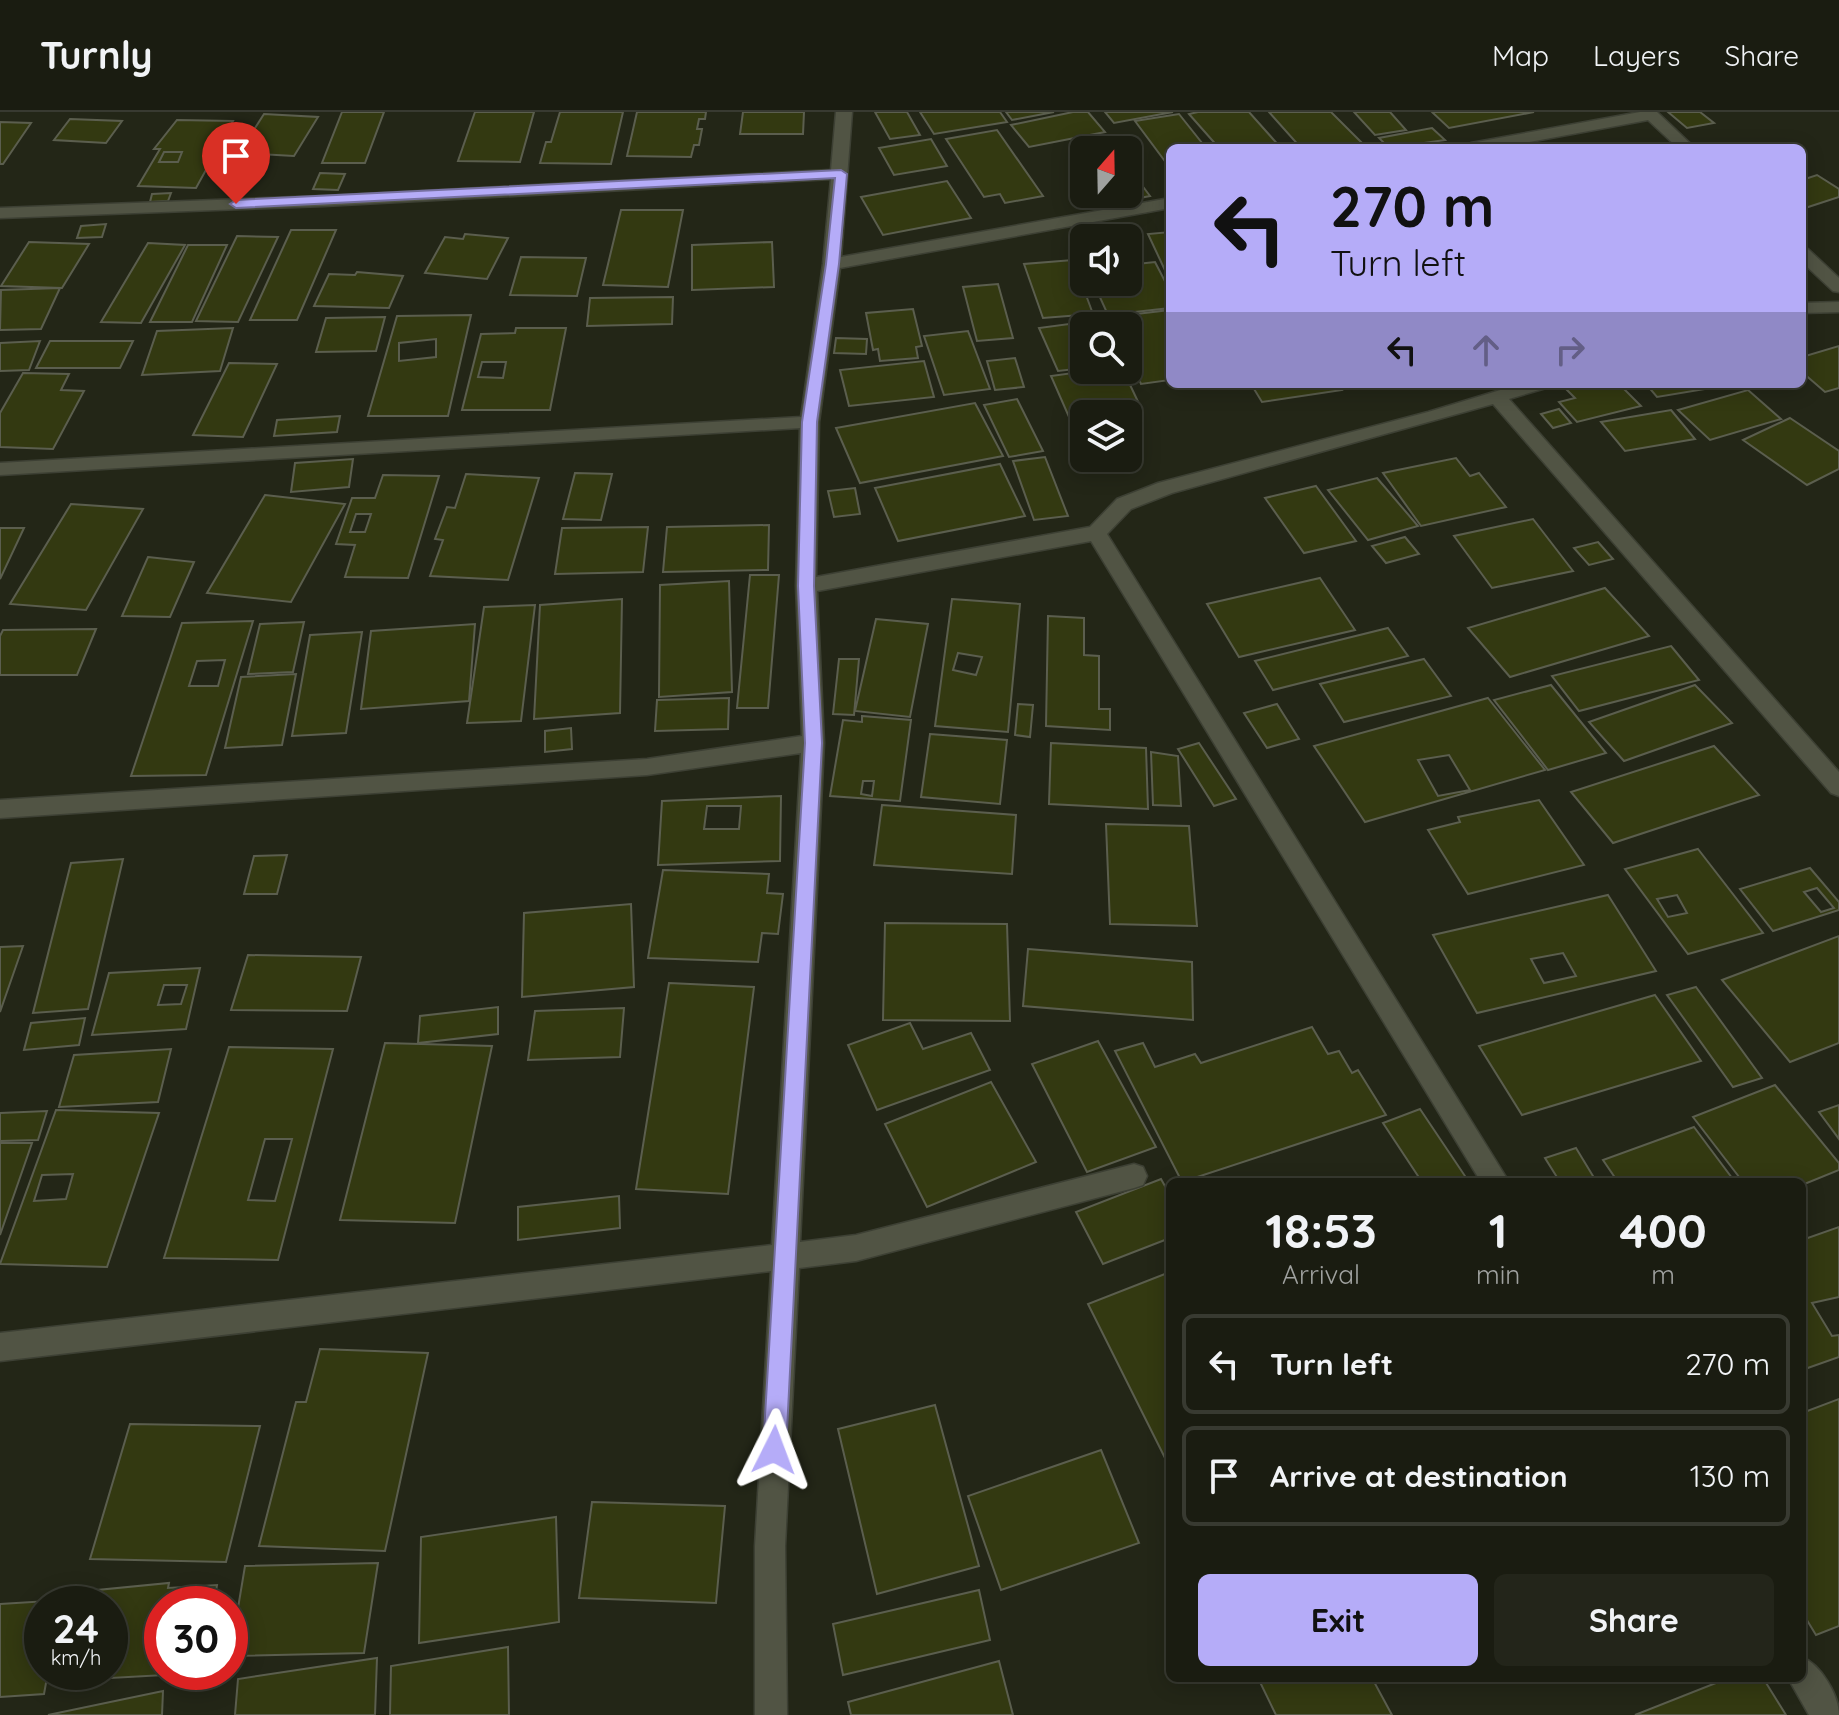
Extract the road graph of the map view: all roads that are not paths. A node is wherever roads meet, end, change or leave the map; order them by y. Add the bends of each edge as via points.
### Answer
1 (844, 112) edge
2 (1650, 114) edge
3 (1492, 144) edge
4 (1683, 144) edge
5 (841, 174) junction
6 (1166, 204) edge
7 (0, 213) edge
8 (1806, 257) edge
9 (832, 264) junction
10 (1839, 287) edge
11 (1839, 307) edge
12 (1806, 308) edge
13 (1528, 388) edge
14 (1498, 398) junction
15 (810, 422) junction
16 (0, 469) edge
17 (1096, 533) junction
18 (806, 586) junction
19 (813, 743) junction
20 (1839, 787) edge
21 (0, 809) edge
22 (1134, 1176) dead end
23 (1494, 1178) edge
24 (784, 1258) junction
25 (0, 1347) edge
26 (1806, 1679) edge
27 (771, 1715) edge
28 (1828, 1715) edge

1 - 5 street
2 - 3 street
2 - 4 street
5 - 7 street
5 - 9 street
6 - 9 street
8 - 10 street
9 - 15 street
11 - 12 street
13 - 14 street
14 - 17 street via 1165,488 1124,504
14 - 20 street
15 - 16 street
15 - 18 street
17 - 18 street
17 - 23 street
18 - 19 street
19 - 21 street via 647,767
19 - 24 street
22 - 24 street via 856,1248
24 - 25 street
24 - 27 street via 770,1546
26 - 28 street

